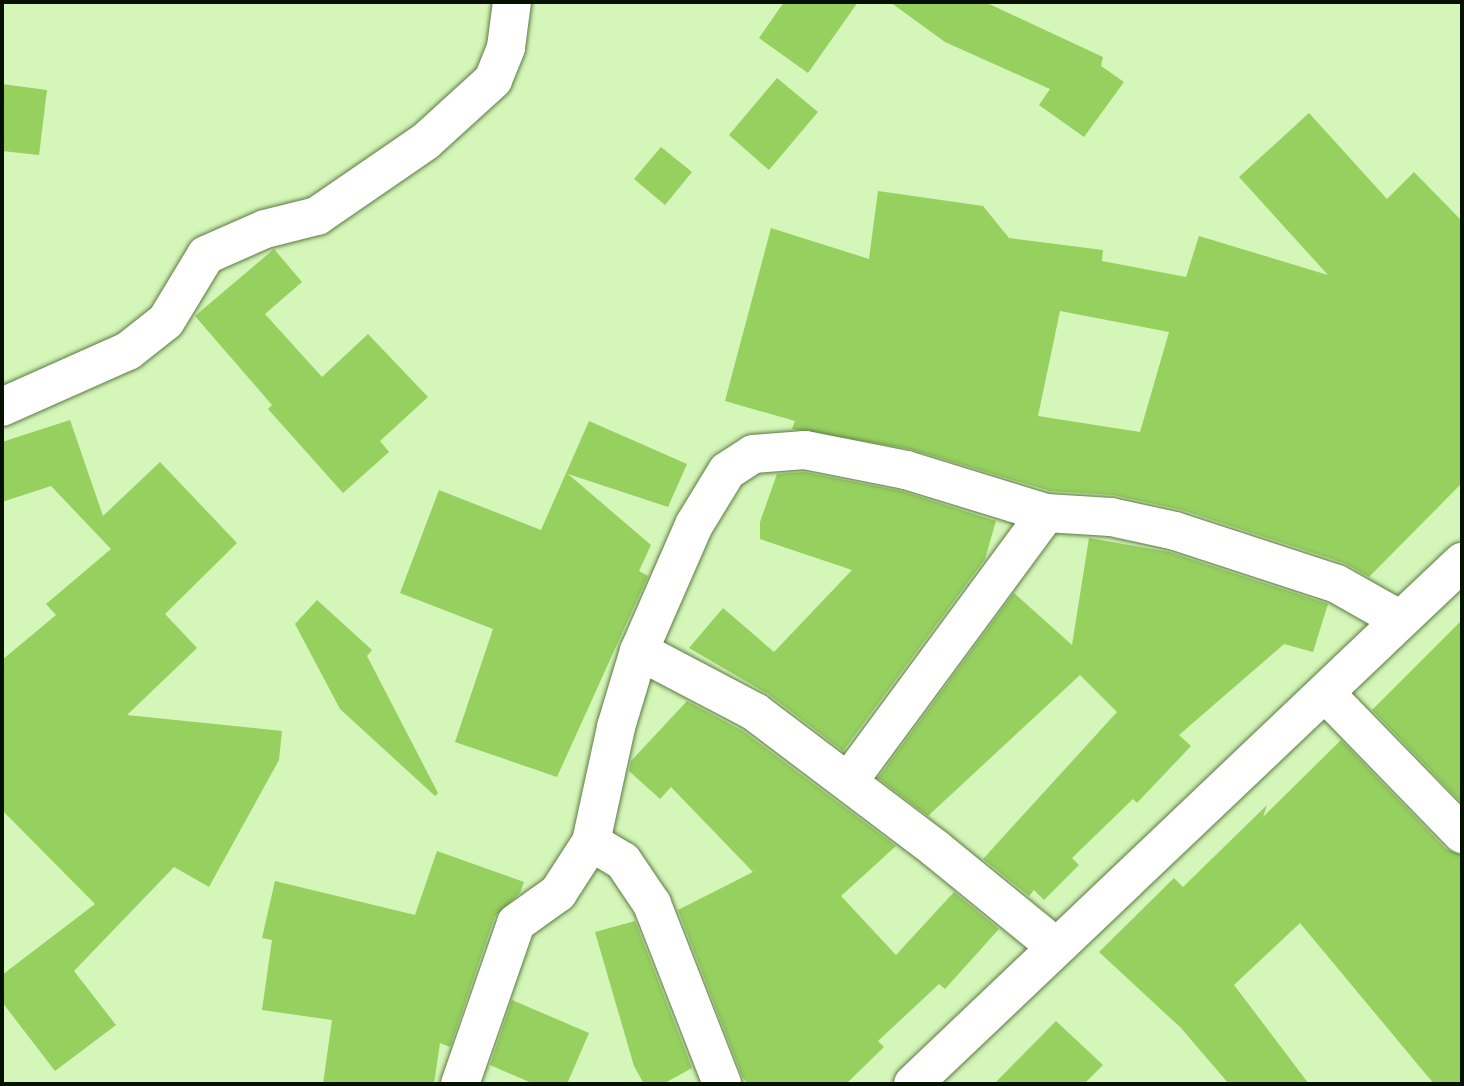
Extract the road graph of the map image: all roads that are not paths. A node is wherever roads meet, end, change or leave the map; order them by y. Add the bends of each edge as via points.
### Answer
1 (512, 2) edge
2 (2, 407) edge
3 (1046, 513) junction
4 (1462, 562) edge
5 (1401, 620) junction
6 (639, 651) junction
7 (1327, 695) junction
8 (848, 782) junction
9 (1462, 834) edge
10 (591, 842) junction
11 (1056, 947) junction
12 (923, 1081) edge
13 (460, 1084) edge
14 (722, 1084) edge

1 - 2 street via 506,47 493,80 426,141 317,216 265,229 206,255 166,321 128,351
3 - 5 street via 1111,517 1225,546 1336,584
3 - 6 street via 906,470 805,450 753,454 727,471 694,525
3 - 8 street
4 - 5 street
5 - 7 street
6 - 8 street via 755,712
6 - 10 street via 616,727
7 - 9 street
7 - 11 street
8 - 11 street
10 - 13 street via 558,893 516,923
10 - 14 street via 623,861 652,904
11 - 12 street

